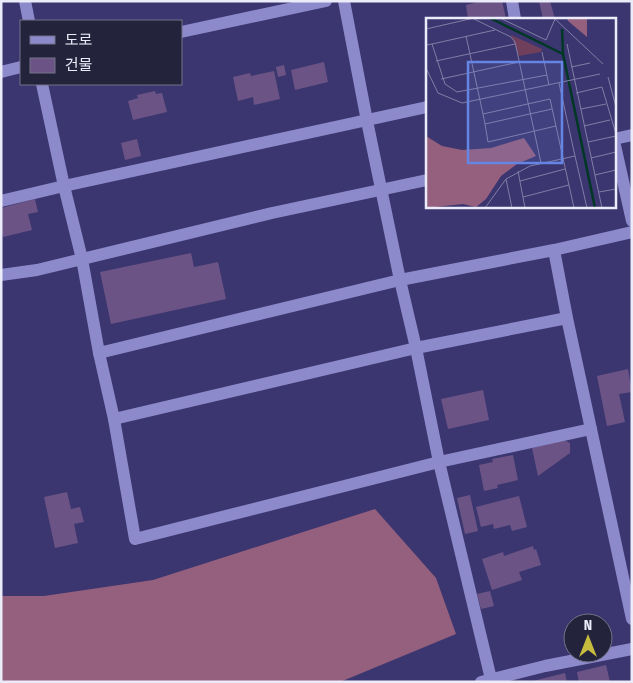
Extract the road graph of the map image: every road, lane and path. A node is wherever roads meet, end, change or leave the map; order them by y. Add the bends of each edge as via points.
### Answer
1 (25, 1) edge
2 (326, 1) edge
3 (344, 1) edge
4 (512, 1) edge
5 (515, 18) edge
6 (29, 20) edge
7 (182, 32) edge
8 (20, 67) edge
9 (1, 72) edge
10 (42, 85) edge
11 (426, 107) edge
12 (367, 121) junction
13 (632, 135) edge
14 (616, 139) edge
15 (616, 149) edge
16 (426, 180) edge
17 (64, 186) junction
18 (381, 189) junction
19 (1, 201) edge
20 (632, 221) edge
21 (632, 232) edge
22 (554, 250) junction
23 (82, 259) junction
24 (1, 275) edge
25 (400, 280) junction
26 (568, 318) junction
27 (416, 348) junction
28 (99, 353) junction
29 (114, 419) junction
30 (591, 429) junction
31 (439, 462) junction
32 (632, 619) edge
33 (632, 649) edge
34 (486, 680) edge

1 - 6 street
2 - 7 street
3 - 12 street
4 - 5 street
8 - 9 street
10 - 17 street
11 - 12 street
12 - 17 street
12 - 18 street
13 - 14 street
15 - 20 street
16 - 18 street
17 - 19 street
17 - 23 street
18 - 23 street
18 - 25 street
21 - 22 street
22 - 25 street
22 - 26 street
23 - 24 street
23 - 28 street
25 - 27 street
25 - 28 street
26 - 27 street
26 - 30 street
27 - 29 street
27 - 31 street
28 - 29 street
29 - 31 street via 136,539
30 - 31 street
30 - 32 street
31 - 34 street
33 - 34 street

